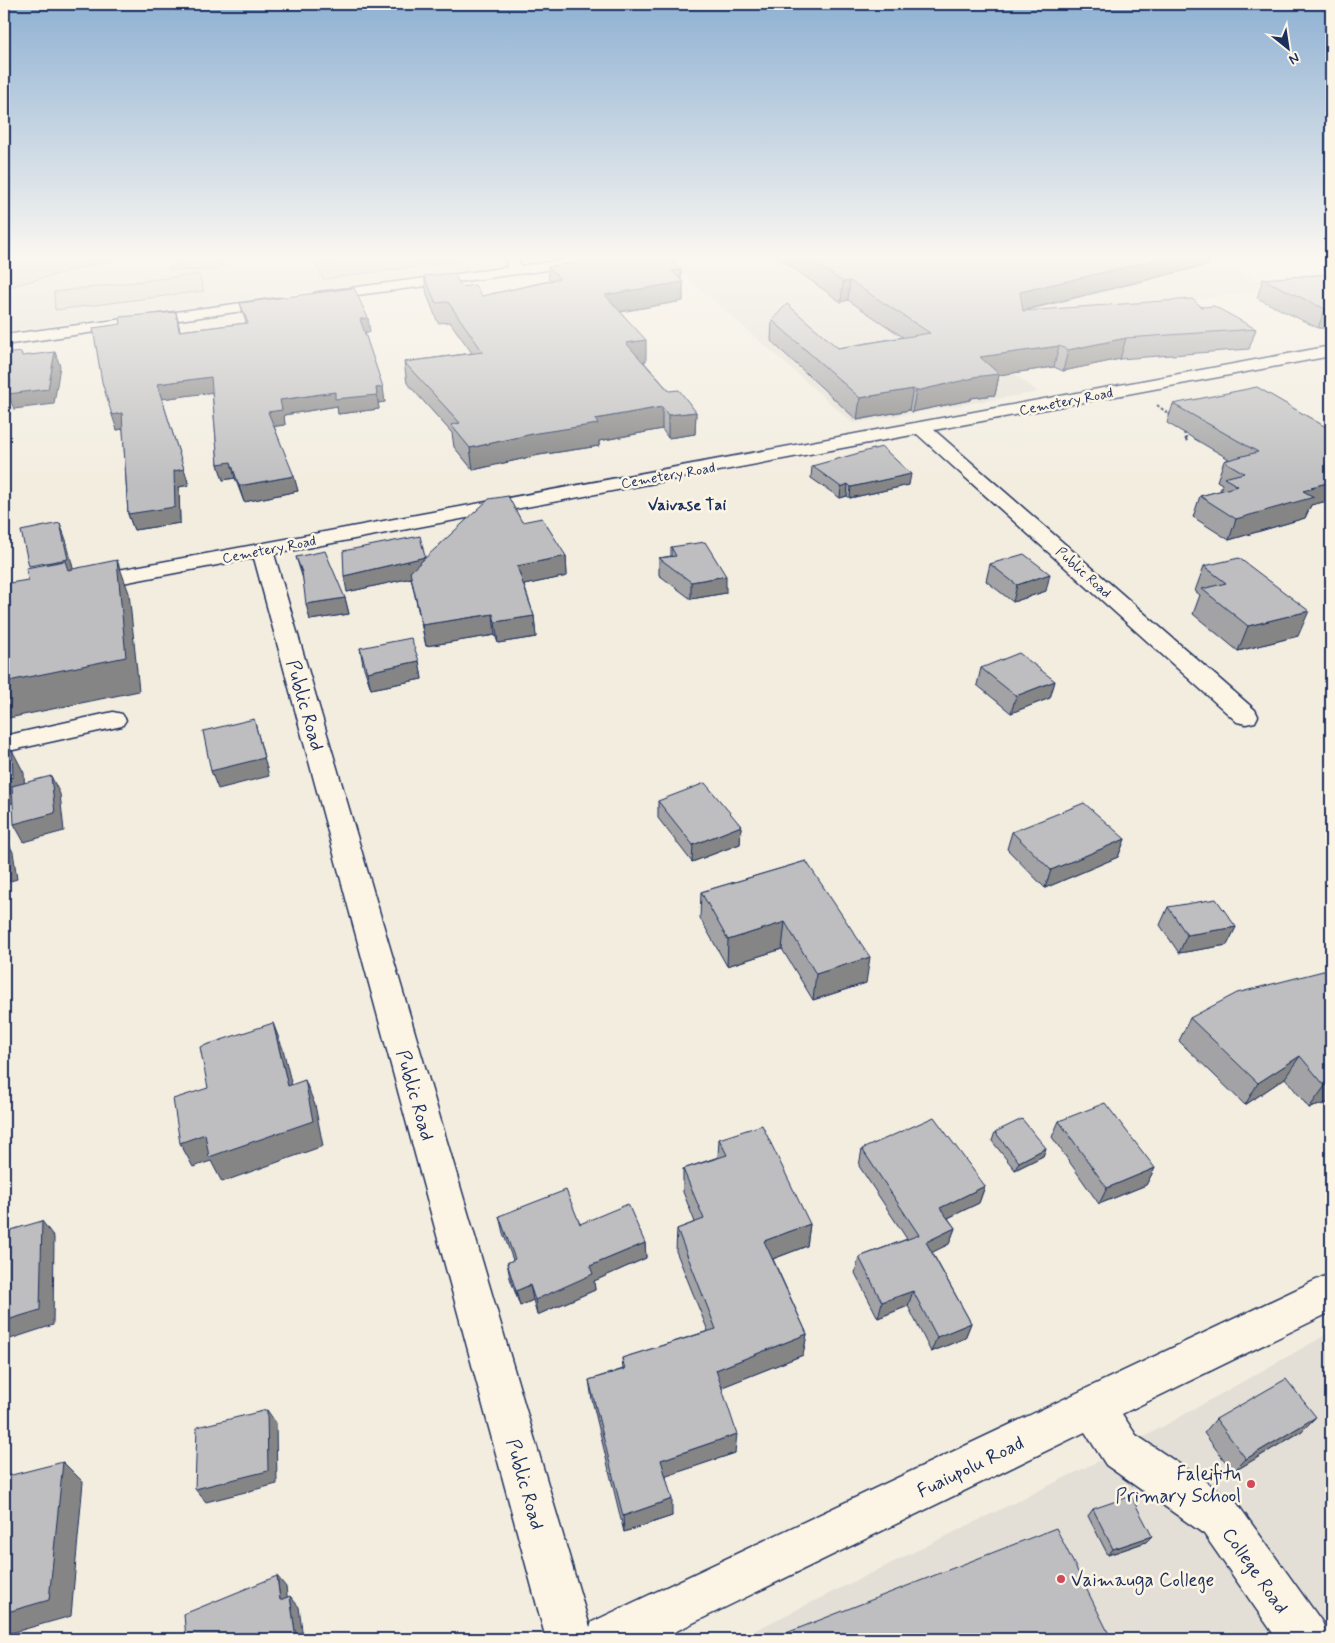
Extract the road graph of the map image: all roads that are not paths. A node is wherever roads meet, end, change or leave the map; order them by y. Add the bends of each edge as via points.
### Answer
1 (63, 332) edge
2 (4, 340) edge
3 (1331, 351) edge
4 (922, 429) junction
5 (262, 550) junction
6 (70, 586) edge
7 (1246, 716) dead end
8 (112, 720) dead end
9 (4, 744) edge
10 (1331, 1292) edge
11 (1092, 1407) junction
12 (570, 1639) edge
13 (610, 1639) edge
14 (1305, 1639) edge

1 - 2 street
3 - 4 street, Cemetery Road
4 - 5 street, Cemetery Road
4 - 7 street, Public Road
5 - 6 street, Cemetery Road
5 - 12 street, Public Road
8 - 9 street
10 - 11 street, Fuaiupolu Road
11 - 13 street, Fuaiupolu Road
11 - 14 street, College Road via 1121,1450 1220,1518

